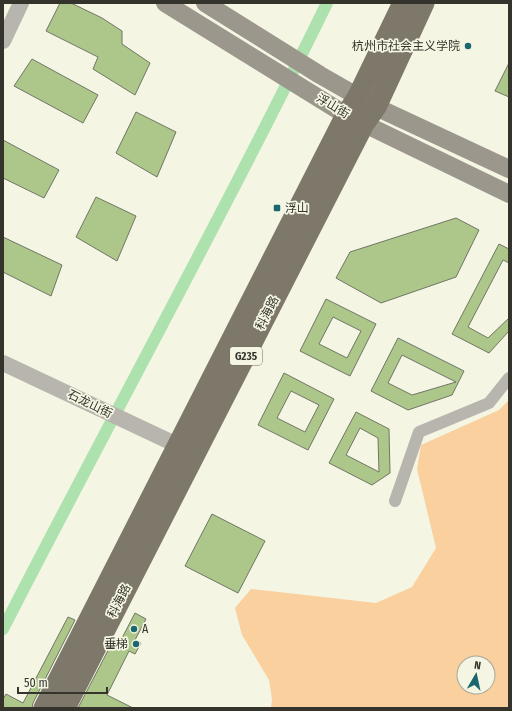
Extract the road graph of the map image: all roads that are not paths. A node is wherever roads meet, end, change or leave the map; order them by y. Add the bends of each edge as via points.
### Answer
1 (21, 3) edge
2 (165, 3) edge
3 (205, 3) edge
4 (403, 3) edge
5 (424, 3) edge
6 (3, 41) edge
7 (358, 96) junction
8 (376, 107) junction
9 (346, 114) junction
10 (364, 124) junction
11 (509, 169) edge
12 (509, 194) edge
13 (3, 363) edge
14 (509, 378) edge
15 (177, 445) junction
16 (395, 501) dead end
17 (44, 708) edge
18 (65, 708) edge

1 - 6 street
2 - 9 main road, 浮山街
3 - 7 main road, 浮山街
4 - 7 highway, 科海路 / G235
5 - 8 highway, 科海路 / G235
7 - 8 main road, 浮山街
7 - 9 highway, 科海路 / G235
8 - 10 highway, 科海路 / G235
8 - 11 main road, 浮山街
9 - 10 main road, 浮山街
9 - 15 highway, 科海路 / G235
10 - 12 main road, 浮山街
10 - 18 highway, 科海路 / G235
13 - 15 street, 石龙山街
14 - 16 street via 489,403 419,432
15 - 17 highway, 科海路 / G235

